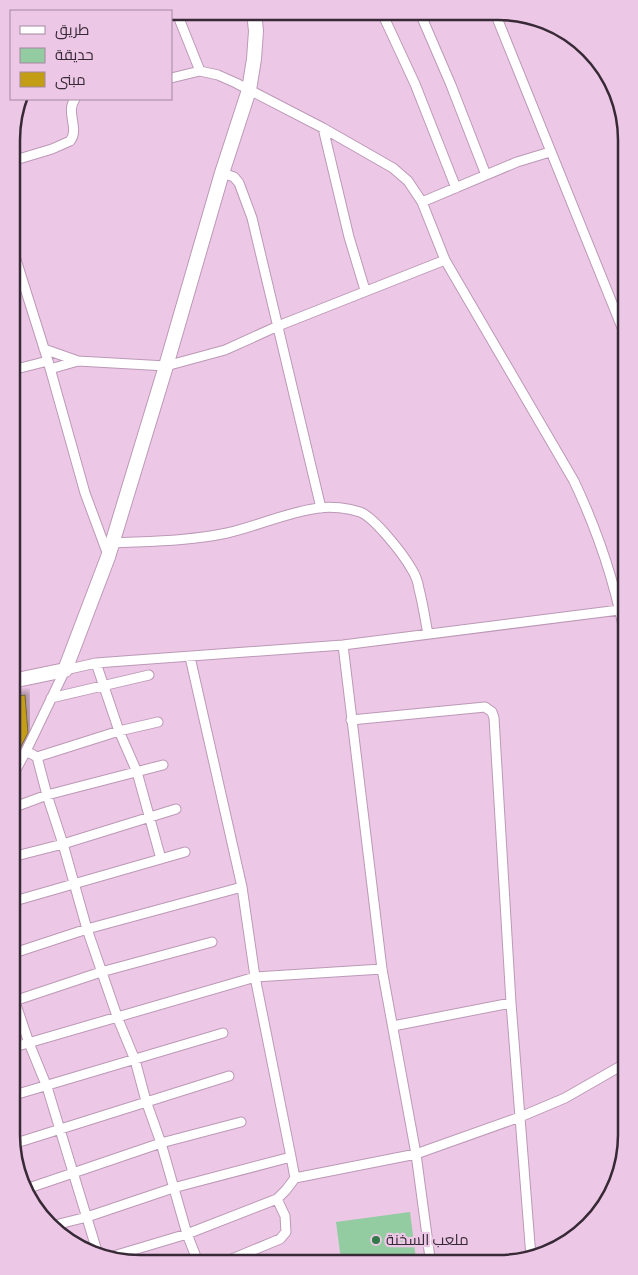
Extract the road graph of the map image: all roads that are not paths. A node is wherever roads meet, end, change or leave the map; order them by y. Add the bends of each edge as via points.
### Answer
1 (179, 20) edge
2 (255, 20) edge
3 (385, 20) edge
4 (423, 20) edge
5 (497, 20) edge
6 (200, 71) junction
7 (172, 78) edge
8 (249, 90) junction
9 (74, 100) edge
10 (322, 128) junction
11 (550, 152) junction
12 (20, 159) edge
13 (222, 173) junction
14 (486, 175) junction
15 (456, 188) junction
16 (422, 202) junction
17 (445, 260) junction
18 (20, 272) edge
19 (365, 290) junction
20 (618, 307) edge
21 (278, 326) junction
22 (44, 348) junction
23 (78, 361) junction
24 (49, 365) junction
25 (166, 366) junction
26 (20, 369) edge
27 (321, 508) junction
28 (113, 543) junction
29 (108, 557) junction
30 (618, 595) edge
31 (618, 611) edge
32 (428, 634) junction
33 (343, 645) junction
34 (190, 656) junction
35 (96, 663) junction
36 (65, 670) junction
37 (149, 675) dead end
38 (20, 679) edge
39 (103, 685) junction
40 (52, 698) junction
41 (351, 720) junction
42 (158, 722) dead end
43 (120, 731) junction
44 (26, 751) junction
45 (37, 756) junction
46 (20, 762) edge
47 (164, 765) dead end
48 (137, 772) junction
49 (47, 795) junction
50 (20, 805) edge
51 (176, 809) dead end
52 (150, 817) junction
53 (63, 844) junction
54 (185, 852) dead end
55 (20, 854) edge
56 (162, 859) junction
57 (74, 884) junction
58 (242, 887) junction
59 (20, 900) edge
60 (87, 929) junction
61 (212, 942) dead end
62 (20, 951) edge
63 (382, 968) junction
64 (101, 972) junction
65 (255, 977) junction
66 (20, 1000) edge
67 (511, 1003) junction
68 (118, 1018) junction
69 (20, 1020) edge
70 (393, 1026) junction
71 (223, 1033) dead end
72 (29, 1043) junction
73 (20, 1046) edge
74 (135, 1060) junction
75 (618, 1068) edge
76 (229, 1076) dead end
77 (47, 1087) junction
78 (20, 1094) edge
79 (146, 1101) junction
80 (520, 1117) junction
81 (241, 1122) dead end
82 (60, 1129) junction
83 (20, 1142) edge
84 (162, 1143) junction
85 (416, 1154) junction
86 (291, 1157) junction
87 (73, 1174) junction
88 (295, 1178) junction
89 (32, 1187) edge
90 (173, 1188) junction
91 (277, 1199) junction
92 (87, 1217) junction
93 (60, 1224) edge
94 (187, 1234) junction
95 (96, 1247) edge
96 (530, 1251) edge
97 (122, 1254) edge
98 (195, 1255) edge
99 (241, 1255) edge
100 (430, 1255) edge

1 - 6 street
2 - 8 street
3 - 15 street via 415,84
4 - 14 street
5 - 11 street
6 - 7 street
6 - 8 street via 218,75
8 - 10 street
8 - 13 street
9 - 12 street via 70,109 74,134 70,141
10 - 16 street via 393,168 408,181
10 - 19 street via 348,237
11 - 14 street
11 - 20 street
13 - 21 street via 236,179 245,195
13 - 25 street
14 - 15 street
15 - 16 street
16 - 17 street
17 - 19 street
17 - 30 street via 574,481 589,513
18 - 22 street
19 - 21 street
21 - 25 street via 226,350
21 - 27 street
22 - 23 street
22 - 24 street
23 - 24 street
23 - 25 street
24 - 26 street
24 - 29 street via 86,494
25 - 28 street
27 - 28 street via 207,537
27 - 32 street via 362,512 398,550 412,569
28 - 29 street
29 - 36 street
31 - 32 street
32 - 33 street
33 - 34 street
33 - 41 street
34 - 35 street
34 - 58 street
35 - 36 street
35 - 39 street
36 - 38 street
36 - 40 street
37 - 39 street
39 - 40 street
39 - 43 street
40 - 44 street
41 - 63 street
41 - 67 street via 472,707 485,707 492,712
42 - 43 street
43 - 45 street
43 - 48 street
44 - 45 street
44 - 46 street
45 - 49 street
47 - 48 street
48 - 49 street
48 - 52 street
49 - 50 street
49 - 53 street
51 - 52 street
52 - 53 street
52 - 56 street
53 - 55 street
53 - 57 street
54 - 56 street
56 - 57 street
57 - 59 street
57 - 60 street
58 - 60 street
58 - 65 street
60 - 62 street
60 - 64 street
61 - 64 street
63 - 65 street
63 - 70 street
64 - 66 street
64 - 68 street
65 - 68 street
65 - 86 street
67 - 70 street
67 - 80 street
68 - 72 street
68 - 74 street
69 - 72 street
70 - 85 street
71 - 74 street
72 - 73 street
72 - 77 street
74 - 77 street
74 - 79 street
75 - 80 street via 565,1098
76 - 79 street
77 - 78 street
77 - 82 street
79 - 82 street
79 - 84 street
80 - 85 street
80 - 96 street
81 - 84 street
82 - 83 street
82 - 87 street
84 - 87 street
84 - 90 street
85 - 88 street
85 - 100 street
86 - 88 street
86 - 90 street
87 - 89 street
87 - 92 street
88 - 91 street
90 - 92 street
90 - 94 street
91 - 94 street
91 - 99 street via 286,1222 284,1236
92 - 93 street
92 - 95 street
94 - 97 street
94 - 98 street

